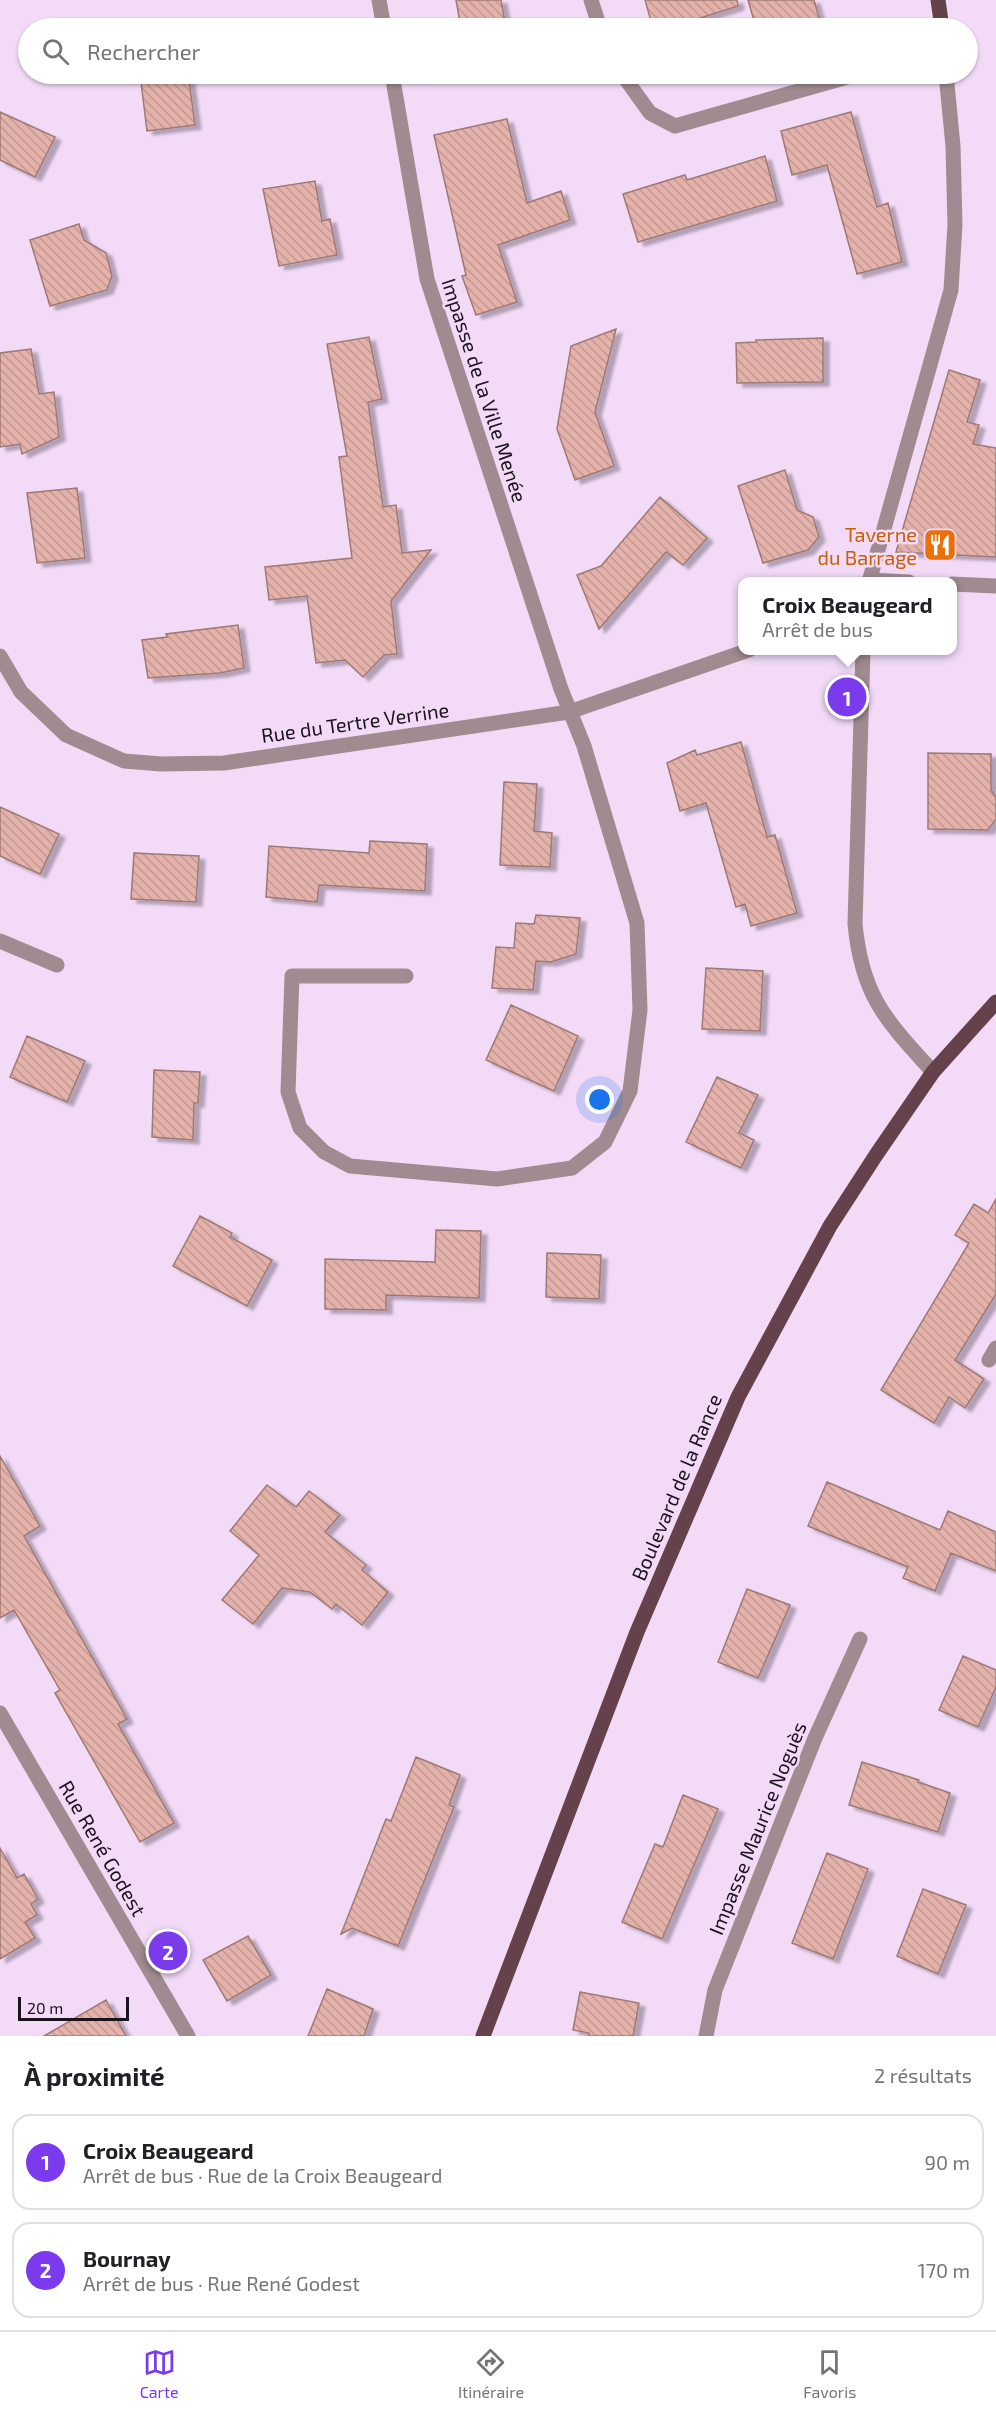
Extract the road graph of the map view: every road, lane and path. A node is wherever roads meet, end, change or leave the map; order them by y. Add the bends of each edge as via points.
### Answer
1 (379, 0) edge
2 (591, 0) edge
3 (938, 0) edge
4 (382, 18) edge
5 (597, 18) edge
6 (941, 18) edge
7 (394, 84) edge
8 (629, 84) edge
9 (823, 84) edge
10 (947, 84) edge
11 (870, 577) edge
12 (957, 584) edge
13 (996, 586) edge
14 (738, 654) edge
15 (863, 655) edge
16 (0, 656) edge
17 (570, 712) junction
18 (0, 941) edge
19 (57, 965) dead end
20 (406, 976) dead end
21 (996, 1002) edge
22 (933, 1072) junction
23 (860, 1639) dead end
24 (0, 1713) edge
25 (188, 2036) edge
26 (483, 2036) edge
27 (706, 2036) edge

1 - 4 street
2 - 5 street
3 - 6 main road
7 - 17 street, Impasse de la Ville Menée via 427,279
8 - 9 street via 650,113 675,126
10 - 11 street via 955,225 951,290
12 - 13 street
14 - 17 street, Rue du Tertre Verrine
15 - 22 street via 855,924 858,952 865,980 890,1025
16 - 17 street, Rue du Tertre Verrine via 21,692 66,735 124,761 224,763
17 - 20 street, Impasse de la Ville Menée via 588,756 638,923 640,1010 630,1091 605,1142 572,1168 497,1179 350,1166 324,1152 300,1128 288,1092 292,976
18 - 19 street
21 - 22 main road, Boulevard de la Rance
22 - 26 main road, Boulevard de la Rance via 830,1226 738,1397 637,1632
23 - 27 street, Impasse Maurice Noguès via 815,1738 715,1990
24 - 25 street, Rue René Godest

